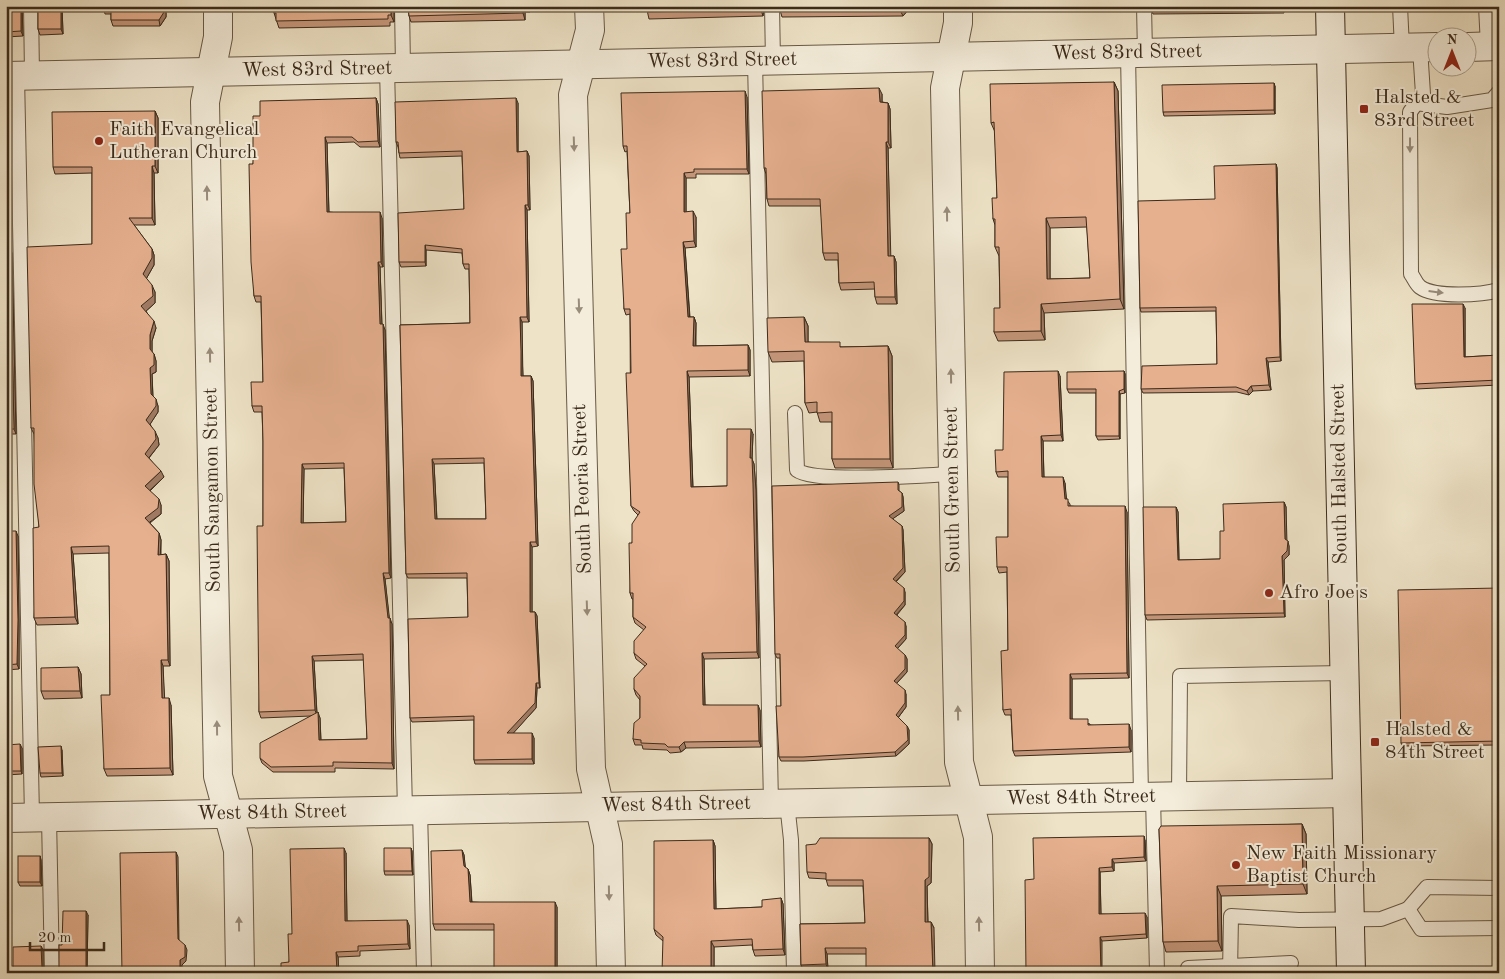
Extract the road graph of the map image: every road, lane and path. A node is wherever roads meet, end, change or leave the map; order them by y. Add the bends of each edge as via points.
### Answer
1 (31, 6) edge
2 (218, 6) edge
3 (402, 6) edge
4 (589, 6) edge
5 (772, 6) edge
6 (958, 6) edge
7 (1144, 6) edge
8 (1330, 6) edge
9 (1400, 6) edge
10 (1486, 6) edge
11 (1485, 46) edge
12 (1420, 48) edge
13 (1331, 49) junction
14 (1136, 53) junction
15 (952, 57) junction
16 (764, 61) junction
17 (581, 64) junction
18 (395, 68) junction
19 (212, 72) junction
20 (18, 75) edge
21 (1499, 92) edge
22 (1416, 103) junction
23 (1499, 290) edge
24 (795, 413) dead end
25 (953, 474) junction
26 (1344, 673) junction
27 (1347, 793) junction
28 (1158, 796) junction
29 (967, 800) junction
30 (779, 803) junction
31 (600, 807) junction
32 (412, 810) junction
33 (229, 814) junction
34 (29, 817) edge
35 (1499, 888) edge
36 (1408, 909) junction
37 (1350, 920) junction
38 (1499, 928) edge
39 (1292, 963) dead end
40 (1188, 968) dead end
41 (1230, 969) edge
42 (52, 973) edge
43 (240, 973) edge
44 (424, 973) edge
45 (611, 973) edge
46 (794, 973) edge
47 (980, 973) edge
48 (1157, 973) edge
49 (1350, 973) edge

1 - 20 lane
2 - 19 street, South Sangamon Street via 218,37
3 - 18 lane
4 - 17 street, South Peoria Street via 590,30
5 - 16 lane
6 - 15 street, South Green Street
7 - 14 lane
8 - 13 street, South Halsted Street
9 - 12 lane
10 - 11 lane
12 - 13 street, West 83rd Street
12 - 22 lane via 1423,94
13 - 14 street, West 83rd Street
13 - 26 street, South Halsted Street
14 - 15 street, West 83rd Street
14 - 28 lane
15 - 16 street, West 83rd Street
25 -> 15 street, South Green Street via 945,88
16 - 17 street, West 83rd Street
16 - 30 lane
17 - 18 street, West 83rd Street
17 -> 31 street, South Peoria Street via 573,95 590,759
18 - 19 street, West 83rd Street
18 - 32 lane
19 - 20 street, West 83rd Street
33 -> 19 street, South Sangamon Street via 218,776 205,102
20 - 34 lane
21 - 22 lane via 1492,100 1446,107
22 -> 23 lane via 1410,112 1411,274 1418,286 1428,291 1461,295
24 - 25 lane via 797,470 802,474 831,477
29 -> 25 street, South Green Street via 959,762
26 - 27 street, South Halsted Street
26 - 28 lane via 1180,676
27 - 28 street, West 84th Street
27 - 37 street, South Halsted Street
28 - 29 street, West 84th Street
28 - 48 lane
29 - 30 street, West 84th Street
47 -> 29 street, South Green Street via 978,837
30 - 31 street, West 84th Street
30 - 46 lane via 791,840
31 - 32 street, West 84th Street
31 -> 45 street, South Peoria Street via 608,844
32 - 33 street, West 84th Street
32 - 44 lane
33 - 34 street, West 84th Street
43 -> 33 street, South Sangamon Street via 238,850
34 - 42 lane
35 - 36 lane via 1427,887
36 - 37 lane via 1381,920
36 - 38 lane via 1421,929
37 - 41 lane via 1231,916
37 - 49 street, South Halsted Street
39 - 41 lane
40 - 41 lane

